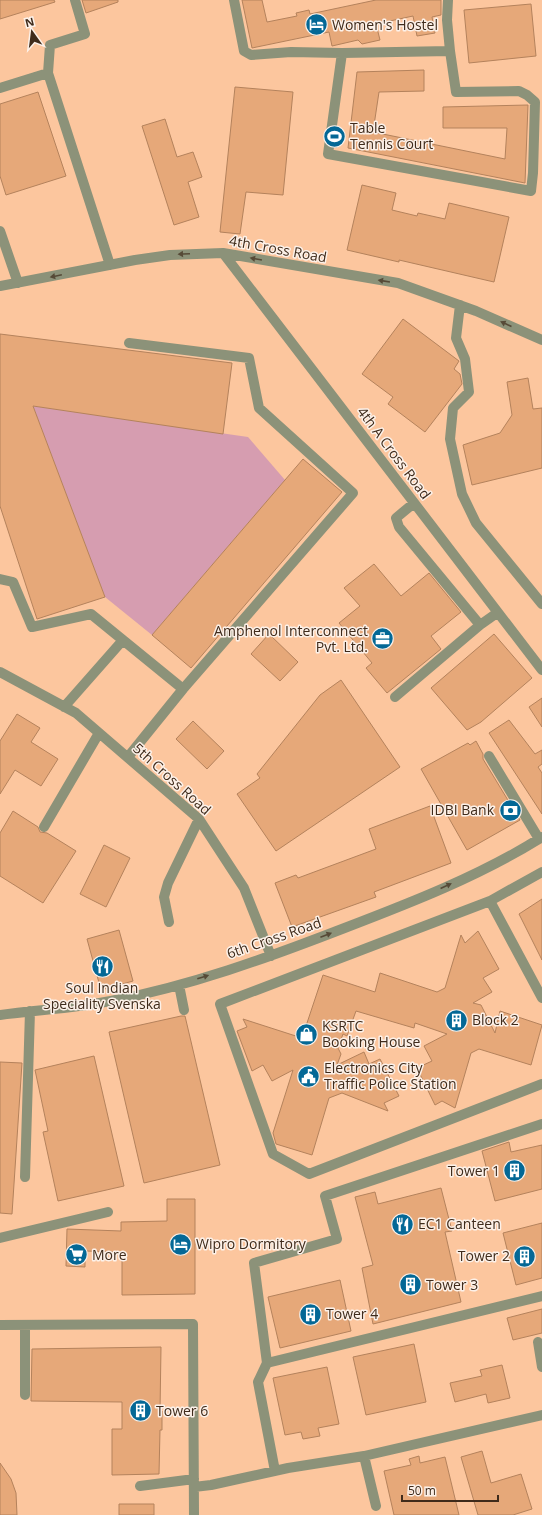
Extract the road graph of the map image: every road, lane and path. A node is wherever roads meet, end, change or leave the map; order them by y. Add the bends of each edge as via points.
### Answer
1 (75, 0) edge
2 (234, 0) edge
3 (448, 0) edge
4 (450, 51) junction
5 (342, 53) junction
6 (48, 73) junction
7 (0, 88) edge
8 (538, 160) edge
9 (0, 231) edge
10 (223, 253) junction
11 (110, 265) junction
12 (18, 283) junction
13 (0, 286) edge
14 (460, 305) junction
15 (542, 340) edge
16 (129, 343) dead end
17 (414, 503) junction
18 (0, 579) edge
19 (542, 604) edge
20 (498, 613) junction
21 (480, 625) junction
22 (123, 640) junction
23 (542, 670) edge
24 (0, 672) edge
25 (183, 689) junction
26 (395, 697) dead end
27 (64, 707) junction
28 (99, 733) junction
29 (489, 756) dead end
30 (128, 757) junction
31 (199, 819) junction
32 (44, 827) dead end
33 (540, 838) edge
34 (542, 872) edge
35 (490, 901) junction
36 (169, 922) dead end
37 (271, 956) junction
38 (179, 984) junction
39 (542, 998) edge
40 (184, 1010) dead end
41 (30, 1011) junction
42 (0, 1015) edge
43 (542, 1084) edge
44 (542, 1124) edge
45 (25, 1177) dead end
46 (108, 1212) dead end
47 (0, 1238) edge
48 (542, 1296) edge
49 (0, 1324) edge
50 (25, 1325) junction
51 (538, 1342) dead end
52 (267, 1363) junction
53 (542, 1367) edge
54 (25, 1395) dead end
55 (542, 1415) edge
56 (364, 1456) junction
57 (275, 1471) junction
58 (194, 1483) junction
59 (140, 1486) dead end
60 (376, 1506) dead end
61 (194, 1515) edge

1 - 6 street via 85,34 50,45
2 - 5 street via 247,54
3 - 4 street
4 - 5 street
4 - 8 street via 456,92 519,91 535,102
5 - 8 street via 328,154 530,191
6 - 7 street
6 - 11 street
9 - 12 street
10 -> 11 street, 4th Cross Road via 170,255
14 -> 10 street, 4th Cross Road via 398,283
10 - 17 street, 4th A Cross Road
11 -> 12 street, 4th Cross Road
12 - 13 street, 4th Cross Road
15 -> 14 street, 4th Cross Road
14 - 19 street via 456,338 465,359 469,392 454,408 450,440 462,494 476,523
16 - 25 street via 250,358 259,408 353,493
17 - 20 street, 4th A Cross Road
17 - 21 street via 396,518 399,527
18 - 22 street via 14,582 32,627 91,614
20 - 21 street
20 - 23 street, 4th A Cross Road
21 - 26 street
22 - 25 street
22 - 27 street
24 - 27 street, 5th Cross Road
25 - 30 street
27 - 28 street, 5th Cross Road via 76,713
28 - 30 street, 5th Cross Road
28 - 32 street
29 - 33 street
30 - 31 street, 5th Cross Road
31 - 36 street via 168,882 164,897
31 - 37 street, 5th Cross Road via 244,888
37 -> 33 street, 6th Cross Road via 408,904 504,860
34 - 35 street
35 - 39 street
35 - 43 street via 220,1004 273,1154 309,1174
38 -> 37 street, 6th Cross Road
38 - 40 street
38 - 41 street, 6th Cross Road via 110,1001
41 - 42 street, 6th Cross Road
41 - 45 street
44 - 52 street via 324,1196 337,1239 254,1263
46 - 47 street
48 - 52 street
49 - 50 street
50 - 54 street
50 - 58 street via 193,1324
51 - 53 street
52 - 57 street via 258,1382
55 - 56 street
56 - 57 street
56 - 60 street
57 - 58 street via 212,1485
58 - 59 street
58 - 61 street

